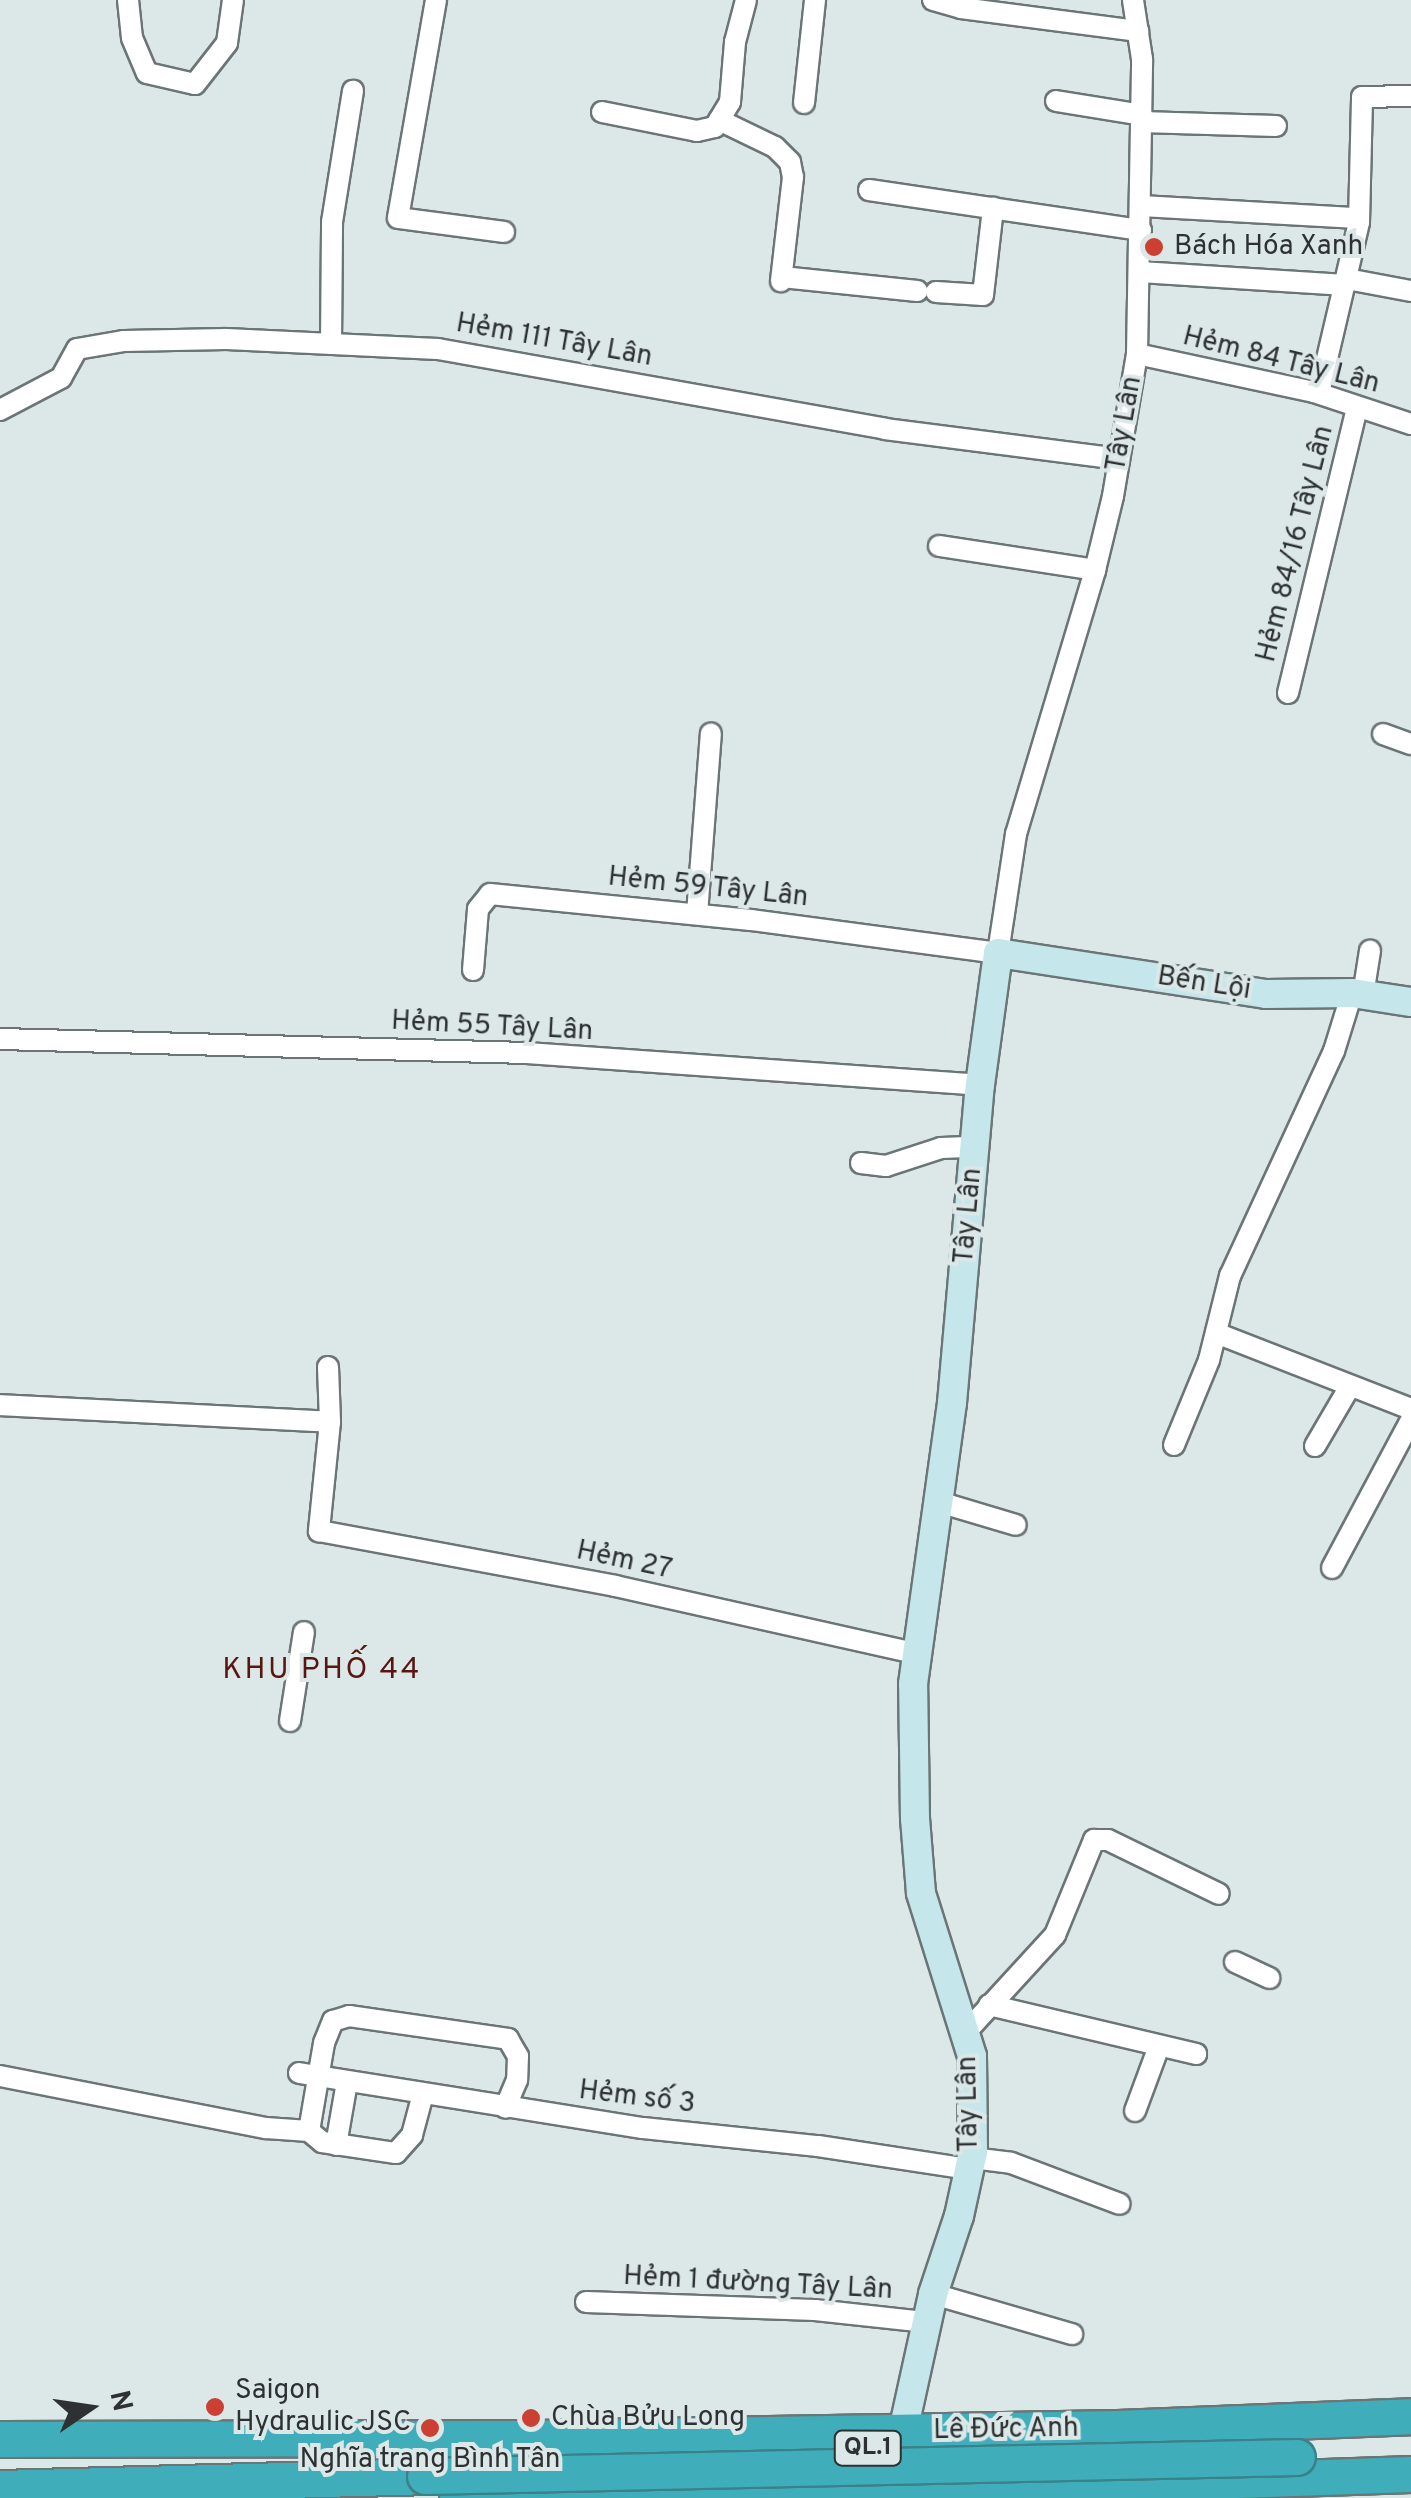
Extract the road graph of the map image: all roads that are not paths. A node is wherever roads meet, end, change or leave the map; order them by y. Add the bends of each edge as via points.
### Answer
1 (128, 0) edge
2 (233, 0) edge
3 (436, 0) edge
4 (746, 0) edge
5 (816, 0) edge
6 (933, 0) edge
7 (1133, 0) edge
8 (1139, 30) junction
9 (352, 91) dead end
10 (1411, 96) edge
11 (1056, 101) dead end
12 (804, 103) dead end
13 (602, 112) dead end
14 (1142, 119) junction
15 (719, 120) junction
16 (1276, 126) dead end
17 (869, 190) dead end
18 (1141, 206) junction
19 (993, 208) junction
20 (1358, 218) junction
21 (1141, 230) junction
22 (504, 232) dead end
23 (1140, 272) junction
24 (1347, 282) junction
25 (1411, 291) edge
26 (331, 344) junction
27 (1137, 354) junction
28 (1318, 393) junction
29 (1358, 407) junction
30 (0, 410) edge
31 (1411, 424) edge
32 (1119, 459) junction
33 (938, 546) dead end
34 (1095, 570) junction
35 (1288, 693) dead end
36 (711, 734) dead end
37 (1383, 734) dead end
38 (1411, 744) edge
39 (698, 914) junction
40 (1370, 950) dead end
41 (998, 953) junction
42 (473, 970) dead end
43 (1358, 994) junction
44 (1411, 1002) edge
45 (0, 1040) edge
46 (980, 1085) junction
47 (975, 1148) junction
48 (860, 1162) dead end
49 (1216, 1333) junction
50 (328, 1367) dead end
51 (1350, 1386) junction
52 (0, 1405) edge
53 (1411, 1410) edge
54 (1411, 1420) edge
55 (330, 1422) junction
56 (1174, 1445) dead end
57 (1315, 1446) dead end
58 (939, 1502) junction
59 (1016, 1525) dead end
60 (1332, 1568) dead end
61 (304, 1632) dead end
62 (915, 1653) junction
63 (290, 1720) dead end
64 (1219, 1894) dead end
65 (1235, 1962) dead end
66 (1269, 1978) dead end
67 (989, 2004) junction
68 (966, 2032) junction
69 (1159, 2046) junction
70 (1196, 2054) dead end
71 (308, 2075) junction
72 (0, 2076) edge
73 (347, 2082) junction
74 (422, 2094) junction
75 (505, 2108) junction
76 (1135, 2111) dead end
77 (309, 2131) junction
78 (336, 2144) junction
79 (970, 2164) junction
80 (1120, 2204) dead end
81 (933, 2294) junction
82 (586, 2302) dead end
83 (926, 2322) junction
84 (1072, 2334) dead end
85 (1411, 2416) edge
86 (967, 2431) junction
87 (903, 2432) junction
88 (1411, 2433) edge
89 (764, 2434) junction
90 (0, 2439) edge
91 (1298, 2448) junction
92 (1411, 2455) edge
93 (0, 2460) edge
94 (266, 2469) junction
95 (1411, 2474) edge
96 (177, 2482) junction
97 (0, 2488) edge
98 (962, 2489) junction
99 (107, 2493) edge
100 (758, 2494) junction
101 (834, 2496) edge
102 (58, 2498) edge
103 (230, 2498) edge
104 (457, 2498) edge

1 - 2 street via 132,38 148,73 195,84 227,43
3 - 22 street via 398,218
4 - 15 street via 734,42 730,102
5 - 12 street
6 - 8 street
7 - 8 street, Tây Lân
8 - 14 street, Tây Lân
9 - 26 street via 332,222
10 - 20 street via 1362,97
11 - 14 street
13 - 15 street via 697,131
14 - 16 street
14 - 18 street, Tây Lân
15 - 19 street via 775,147 790,162 794,178 782,279 983,295
17 - 19 street
18 - 20 street
18 - 21 street, Tây Lân
19 - 21 street
20 - 24 street
21 - 23 street, Tây Lân
23 - 24 street
23 - 27 street, Tây Lân
24 - 25 street
24 - 28 street
26 - 30 street, Hẻm 111 Tây Lân via 124,341 77,349 61,378
26 - 32 street, Hẻm 111 Tây Lân via 438,349 885,429
27 - 28 street, Hẻm 84 Tây Lân
27 - 32 street, Tây Lân
28 - 29 street, Hẻm 84 Tây Lân
29 - 31 street, Hẻm 84 Tây Lân
29 - 35 street, Hẻm 84/16 Tây Lân
32 - 34 street, Tây Lân
33 - 34 street
34 - 41 street, Tây Lân via 1016,834
36 - 39 street
37 - 38 street
39 - 41 street, Hẻm 59 Tây Lân
39 - 42 street, Hẻm 59 Tây Lân via 490,894 478,909
40 - 43 street
41 - 43 street, Bến Lội via 1266,994
41 - 46 street, Tây Lân
43 - 44 street, Bến Lội
43 - 49 street via 1230,1276
45 - 46 street, Hẻm 55 Tây Lân via 526,1053
46 - 47 street, Tây Lân
47 - 48 street via 941,1148 886,1166
47 - 58 street, Tây Lân
49 - 51 street
49 - 56 street
50 - 55 street
51 - 53 street
51 - 57 street
52 - 55 street
54 - 60 street
55 - 62 street, Hẻm 27 via 319,1531 615,1586
58 - 59 street
58 - 62 street, Tây Lân
61 - 63 street
62 - 68 street, Tây Lân via 914,1819 921,1893
64 - 67 street via 1108,1840 1094,1840 1055,1935
65 - 66 street
67 - 68 street
67 - 69 street
68 - 79 street, Tây Lân via 975,2086
69 - 70 street
69 - 76 street
71 - 73 street, Hẻm số 3
71 - 75 street via 333,2022 348,2016 462,2030 508,2040 518,2056 518,2080
71 - 77 street
72 - 77 street
73 - 74 street, Hẻm số 3
73 - 78 street
74 - 75 street, Hẻm số 3
74 - 78 street via 412,2135 396,2153
75 - 79 street, Hẻm số 3
77 - 78 street
79 - 80 street, Hẻm số 3 via 1011,2163
79 - 81 street, Tây Lân
81 - 83 street, Tây Lân
81 - 84 street
82 - 83 street, Hẻm 1 đường Tây Lân via 815,2310
83 - 87 street, Tây Lân
85 - 86 highway, Lê Đức Anh / QL.1
86 - 87 highway, Lê Đức Anh / QL.1
86 - 98 highway via 951,2441 944,2458 948,2477
87 - 89 highway, Lê Đức Anh / QL.1
87 - 101 highway
88 - 91 highway, QL.1
89 - 90 highway, Lê Đức Anh / QL.1
89 - 100 highway via 787,2446 790,2470 784,2482
91 - 92 highway, QL.1
91 - 94 highway, QL.1
93 - 94 highway, QL.1
94 - 96 highway, QL.1
95 - 98 highway, Lê Đức Anh / QL.1
96 - 99 highway, QL.1
96 - 103 highway, QL.1
97 - 99 highway, QL.1
98 - 101 highway, Lê Đức Anh / QL.1
99 - 102 highway
100 - 101 highway, Lê Đức Anh / QL.1
100 - 104 highway, Lê Đức Anh / QL.1

